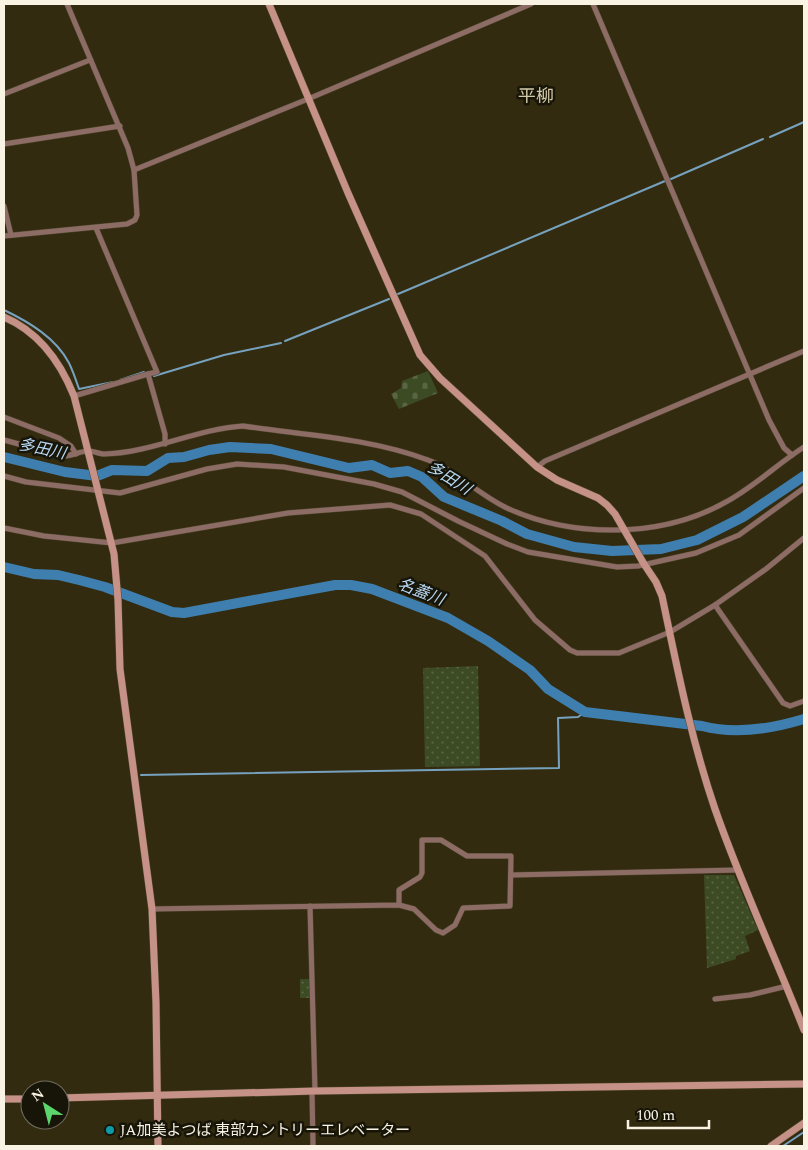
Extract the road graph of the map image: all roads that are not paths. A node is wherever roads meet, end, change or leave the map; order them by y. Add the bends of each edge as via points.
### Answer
1 (66, 4) edge
2 (269, 4) edge
3 (531, 4) edge
4 (593, 4) edge
5 (90, 60) junction
6 (4, 94) edge
7 (308, 99) junction
8 (120, 126) junction
9 (4, 144) edge
10 (134, 170) junction
11 (4, 206) edge
12 (96, 228) junction
13 (11, 235) junction
14 (4, 236) edge
15 (4, 317) edge
16 (804, 351) edge
17 (148, 374) junction
18 (750, 374) junction
19 (74, 396) junction
20 (4, 417) edge
21 (4, 440) edge
22 (165, 444) junction
23 (804, 447) edge
24 (89, 453) junction
25 (76, 454) junction
26 (792, 455) junction
27 (537, 467) junction
28 (4, 476) edge
29 (98, 488) junction
30 (804, 488) edge
31 (4, 528) edge
32 (624, 530) junction
33 (804, 538) edge
34 (112, 543) junction
35 (643, 563) junction
36 (715, 605) junction
37 (670, 632) junction
38 (804, 701) edge
39 (738, 870) junction
40 (511, 876) junction
41 (399, 905) junction
42 (310, 906) junction
43 (152, 909) junction
44 (787, 986) junction
45 (715, 999) dead end
46 (804, 1030) edge
47 (804, 1084) edge
48 (313, 1095) junction
49 (158, 1096) junction
50 (70, 1098) edge
51 (4, 1099) edge
52 (20, 1099) edge
53 (804, 1123) edge
54 (158, 1146) edge
55 (313, 1146) edge
56 (771, 1146) edge

1 - 5 street
2 - 7 street
3 - 7 street
4 - 18 street
5 - 6 street
5 - 8 street
7 - 10 street
7 - 27 street via 420,356
8 - 9 street
8 - 10 street
10 - 12 street via 135,220 128,224
11 - 13 street
12 - 13 street
12 - 17 street via 157,372
13 - 14 street
15 - 19 street via 34,336 51,353
16 - 18 street
17 - 19 street
17 - 22 street
18 - 26 street via 784,448
18 - 27 street
19 - 24 street
20 - 25 street via 59,438
21 - 25 street via 63,456
22 - 24 street via 118,453
22 - 32 street via 242,426 394,449 430,461 507,508 541,522
23 - 26 street
24 - 25 street
24 - 29 street
26 - 32 street via 725,503 701,515 660,526
27 - 32 street via 557,480 598,498 615,514
28 - 29 street via 26,482
29 - 34 street
29 - 35 street via 120,493 237,464 284,467 402,492 528,552 618,567
30 - 35 street via 728,541 696,553
31 - 34 street
32 - 35 street
33 - 36 street
34 - 37 street via 288,513 390,505 421,514 485,556 535,620 574,652 619,653
34 - 43 street via 121,678
35 - 37 street via 662,596
36 - 37 street
36 - 38 street via 783,703 790,706
37 - 39 street via 689,720 714,807
39 - 40 street
39 - 44 street
40 - 41 street via 510,906 463,908 455,925 443,933 414,909
40 - 41 street via 509,855 467,856 442,840 422,840 422,873 399,890
41 - 42 street
42 - 43 street
42 - 48 street
43 - 49 street
44 - 45 street via 750,996
44 - 46 street
47 - 48 street
48 - 49 street
48 - 55 street
49 - 50 street
49 - 54 street
51 - 52 street
53 - 56 street

